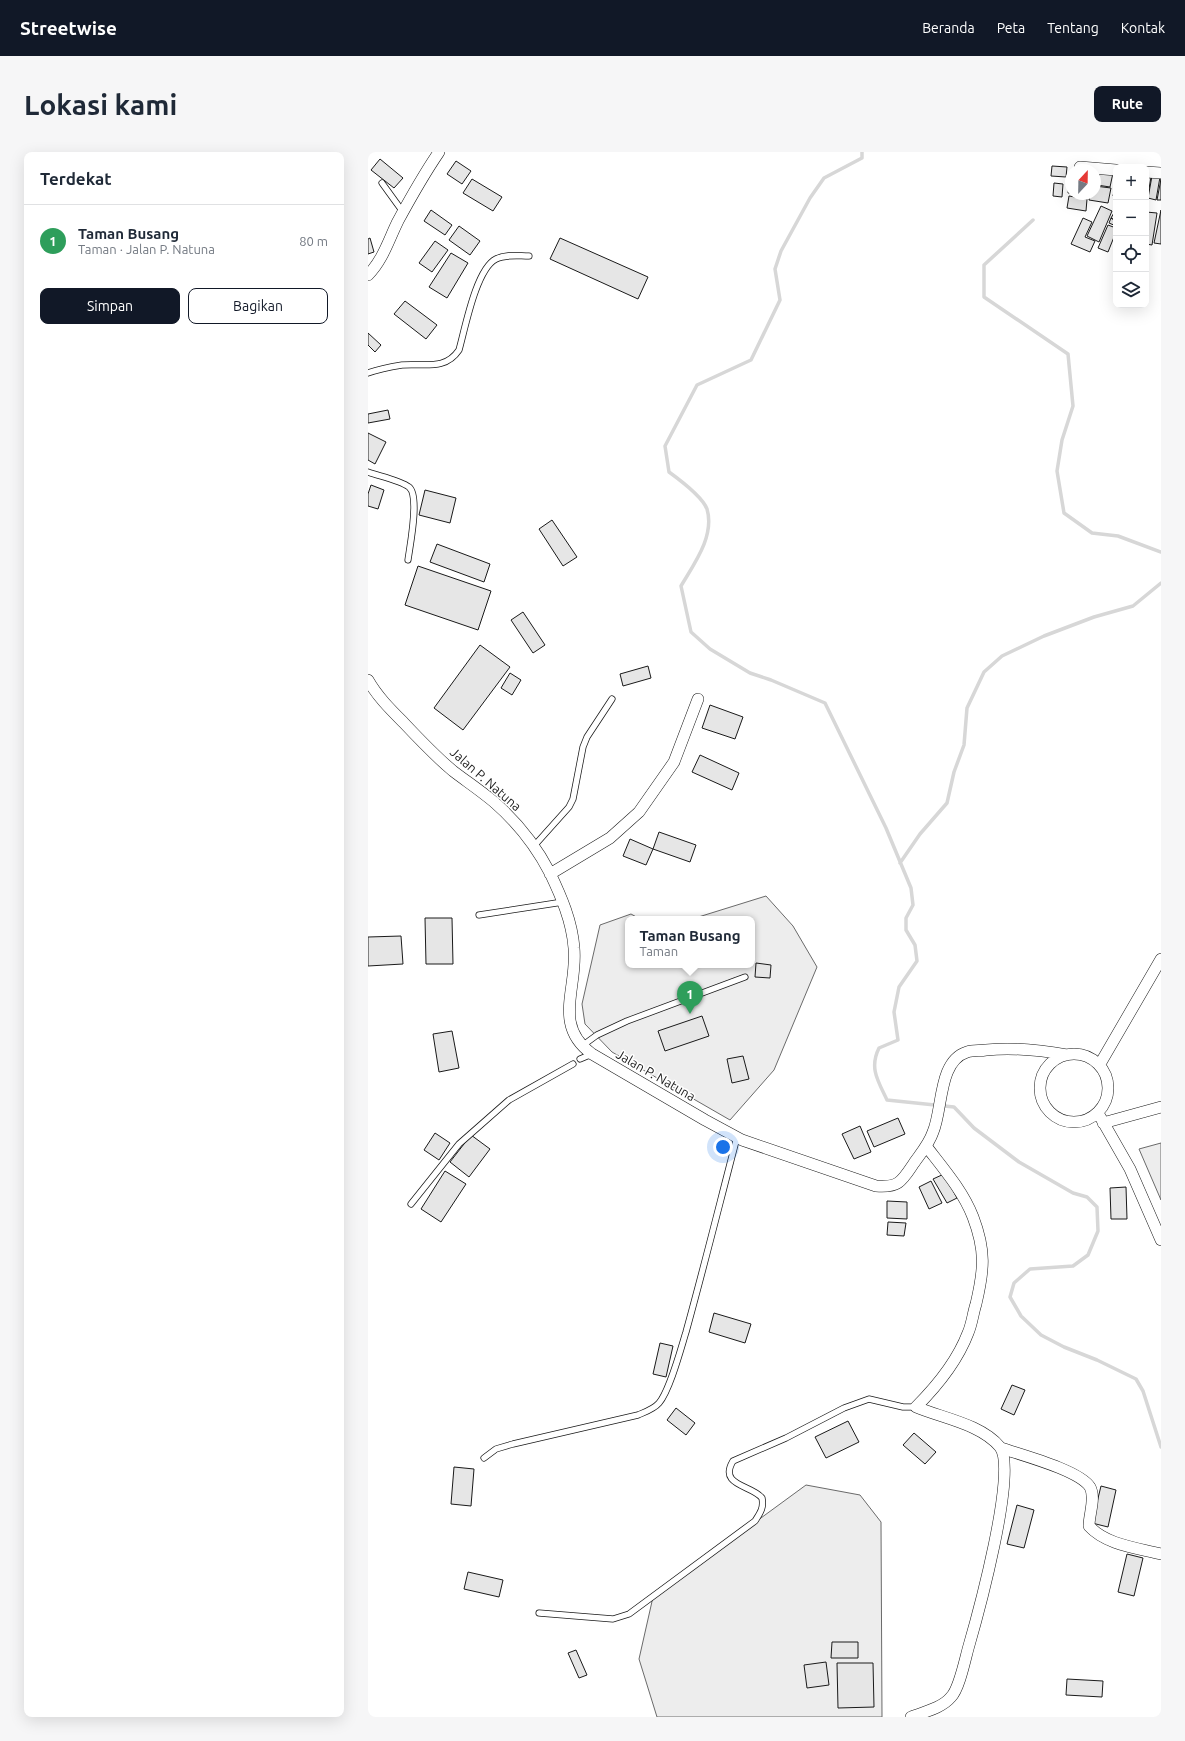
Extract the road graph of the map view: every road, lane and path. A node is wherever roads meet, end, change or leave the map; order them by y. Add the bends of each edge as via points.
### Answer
1 (439, 152) edge
2 (1101, 169) edge
3 (1113, 170) edge
4 (1149, 172) edge
5 (1161, 173) edge
6 (382, 183) dead end
7 (403, 212) junction
8 (529, 256) dead end
9 (368, 274) edge
10 (368, 374) edge
11 (368, 472) edge
12 (408, 560) dead end
13 (368, 680) edge
14 (612, 699) dead end
15 (698, 699) dead end
16 (534, 846) junction
17 (550, 874) junction
18 (563, 902) junction
19 (479, 915) dead end
20 (1161, 959) edge
21 (745, 977) dead end
22 (582, 1047) junction
23 (592, 1054) junction
24 (1067, 1055) junction
25 (580, 1059) dead end
26 (573, 1064) dead end
27 (1100, 1064) junction
28 (1161, 1107) edge
29 (1100, 1118) junction
30 (736, 1137) junction
31 (926, 1146) junction
32 (411, 1204) dead end
33 (1161, 1240) edge
34 (916, 1408) junction
35 (1001, 1448) junction
36 (484, 1458) dead end
37 (1161, 1554) edge
38 (539, 1613) dead end
39 (911, 1717) edge

1 - 7 street
2 - 3 street
4 - 5 street
6 - 7 lane
7 - 9 street via 384,252
8 - 10 lane via 509,255 487,265 480,278 460,350 454,358 441,364 403,365 379,369
11 - 12 lane via 409,487 413,493 414,511
13 - 16 street, Jalan P. Natuna via 382,699 418,737 452,770 494,803
14 - 16 lane via 583,747 573,799 569,807
15 - 17 street via 674,762 639,812 610,838
16 - 17 street, Jalan P. Natuna
17 - 18 street, Jalan P. Natuna
18 - 19 lane
18 - 22 street, Jalan P. Natuna via 573,935 574,950 570,1023 572,1032
20 - 27 street
21 - 22 lane via 627,1021 597,1035
22 - 23 street, Jalan P. Natuna
23 - 25 lane
23 - 30 street, Jalan P. Natuna
24 - 27 street via 1084,1054
24 - 29 street via 1050,1062 1041,1077 1040,1095 1048,1111 1063,1121 1082,1122
24 - 31 street, Jalan P. Natuna via 1035,1049 1002,1048 967,1052 952,1062 948,1069 934,1132
26 - 32 lane via 509,1100 460,1144
27 - 29 street via 1108,1080 1108,1092
28 - 29 street
29 - 33 street via 1130,1168
30 - 31 street, Jalan P. Natuna via 869,1184 886,1187 902,1182
30 - 36 lane via 684,1339 659,1403 638,1415 513,1444 496,1449
31 - 34 street via 963,1197 973,1217 982,1247 983,1275 968,1333 950,1366
34 - 35 street via 954,1420 987,1435
34 - 38 lane via 869,1399 844,1408 786,1438 733,1461 729,1467 729,1474 734,1482 762,1498 762,1510 755,1521 629,1614 613,1619
35 - 37 street via 1071,1472 1082,1479 1090,1487 1092,1497 1089,1526 1093,1531 1108,1540
35 - 39 street via 1004,1461 1003,1482 992,1561 961,1674 953,1696 943,1704

